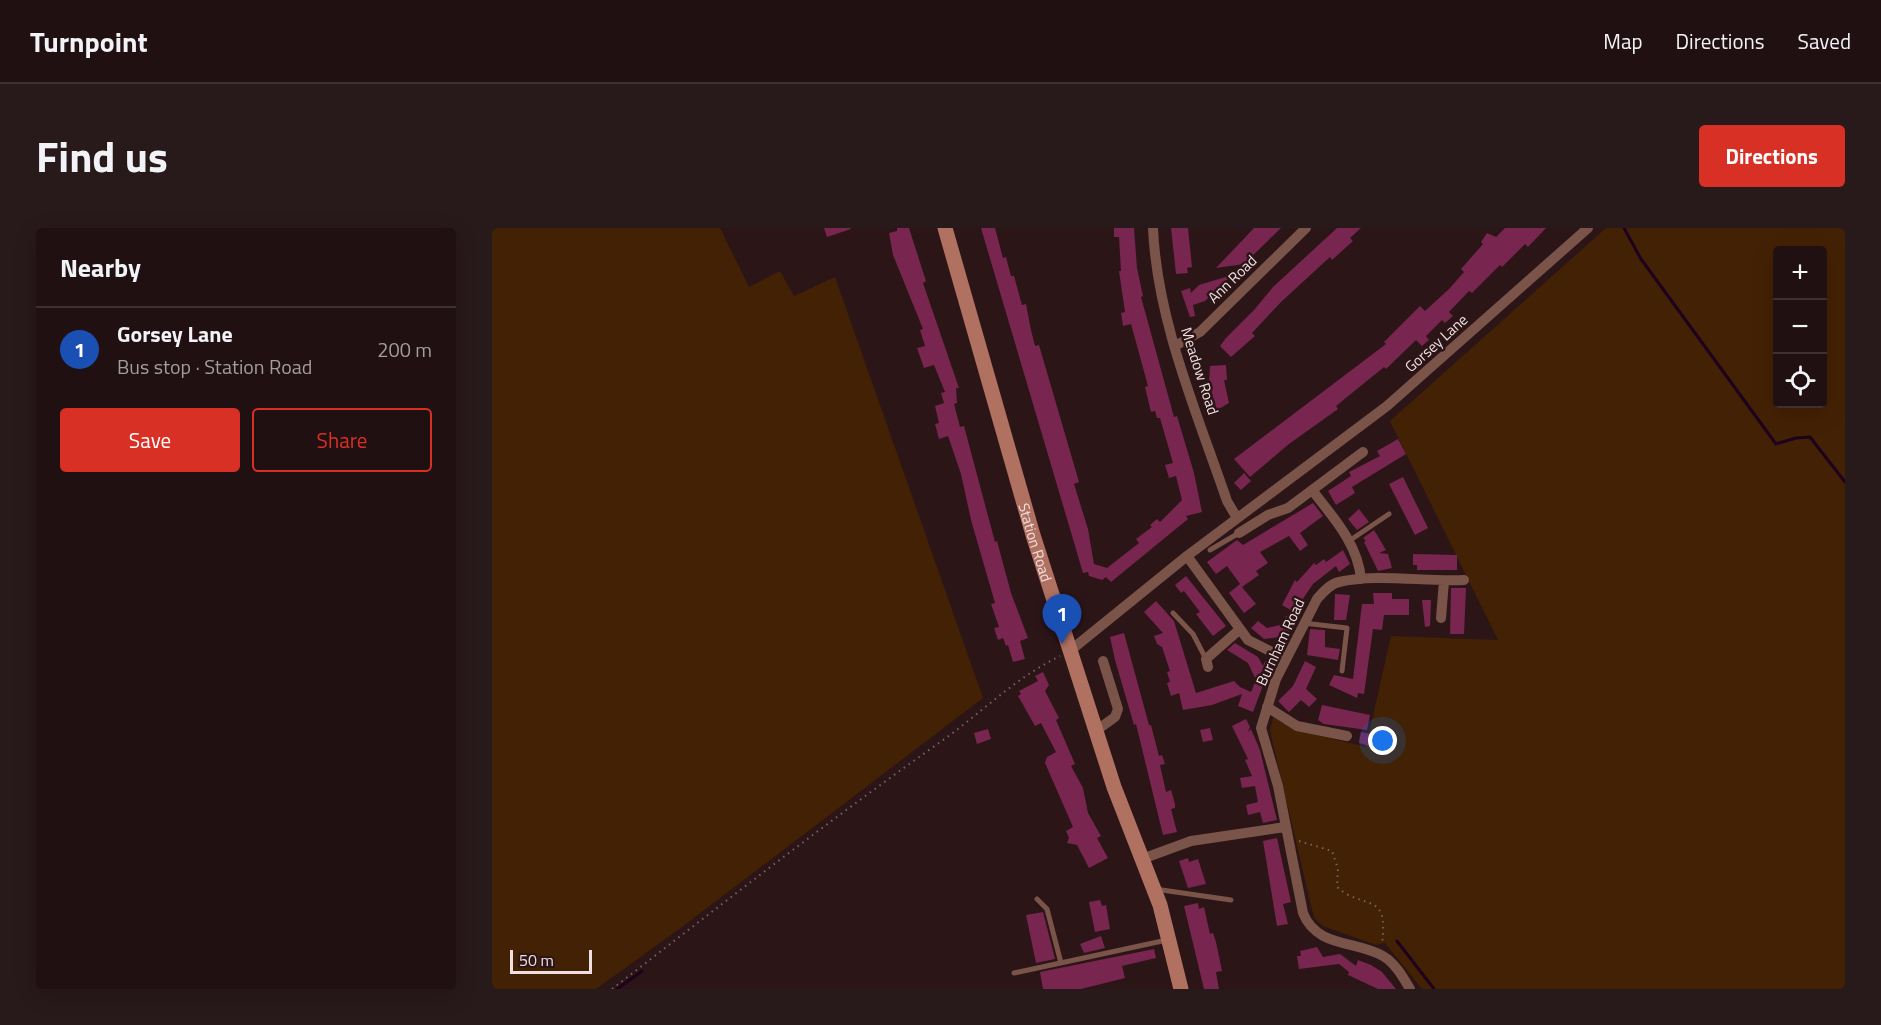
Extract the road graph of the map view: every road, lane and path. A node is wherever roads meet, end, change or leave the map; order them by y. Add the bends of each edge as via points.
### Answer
1 (945, 228) edge
2 (1153, 228) edge
3 (1306, 228) edge
4 (1588, 228) edge
5 (1175, 346) junction
6 (1363, 452) dead end
7 (1312, 490) junction
8 (1389, 514) dead end
9 (1237, 518) junction
10 (1239, 533) joint
11 (1349, 541) junction
12 (1210, 550) dead end
13 (1187, 556) junction
14 (1361, 579) junction
15 (1464, 580) dead end
16 (1444, 581) junction
17 (1173, 613) dead end
18 (1441, 618) dead end
19 (1303, 623) junction
20 (1239, 630) junction
21 (1071, 650) junction
22 (1286, 659) junction
23 (1103, 661) dead end
24 (1207, 663) joint
25 (1342, 671) dead end
26 (1267, 707) junction
27 (1097, 730) junction
28 (1347, 736) dead end
29 (1285, 827) junction
30 (1289, 843) junction
31 (1142, 859) junction
32 (1153, 889) junction
33 (1037, 899) dead end
34 (1231, 900) dead end
35 (1169, 940) junction
36 (1378, 955) junction
37 (1061, 963) junction
38 (1014, 973) dead end
39 (612, 989) edge
40 (1181, 989) edge
41 (1410, 989) edge

1 - 21 street, Station Road via 1017,482
2 - 5 street, Meadow Road
3 - 5 street, Ann Road via 1200,332
4 - 9 street, Gorsey Lane via 1387,406
5 - 9 street, Meadow Road via 1227,501
6 - 7 street
7 - 10 street via 1288,508
7 - 11 street
8 - 11 lane
9 - 13 street, Gorsey Lane
10 - 12 lane
11 - 14 street via 1358,558
13 - 20 street
13 - 21 street, Gorsey Lane
14 - 16 street, Burnham Road
14 - 19 street, Burnham Road via 1337,582 1325,590
15 - 16 street, Burnham Road
16 - 18 street
17 - 24 lane via 1192,634
19 - 22 street, Burnham Road
19 - 25 lane via 1347,628
20 - 22 street via 1248,640
20 - 24 street
21 - 27 street, Station Road
21 - 39 path via 989,701 961,727
22 - 26 street, Burnham Road
23 - 27 street via 1118,709 1115,717
26 - 28 street via 1298,726
26 - 29 street, Burnham Road via 1261,728
27 - 31 street, Station Road via 1114,788
29 - 30 street, Burnham Road
29 - 31 street via 1191,841
30 - 36 street, Burnham Road via 1308,925 1323,937
30 - 36 path via 1298,841 1332,851 1338,869 1337,887 1370,902 1384,919
31 - 32 street, Station Road
32 - 34 lane
32 - 35 street, Station Road
33 - 37 lane via 1047,909
35 - 37 lane
35 - 40 street, Station Road
36 - 41 street, Burnham Road via 1396,968
37 - 38 lane

